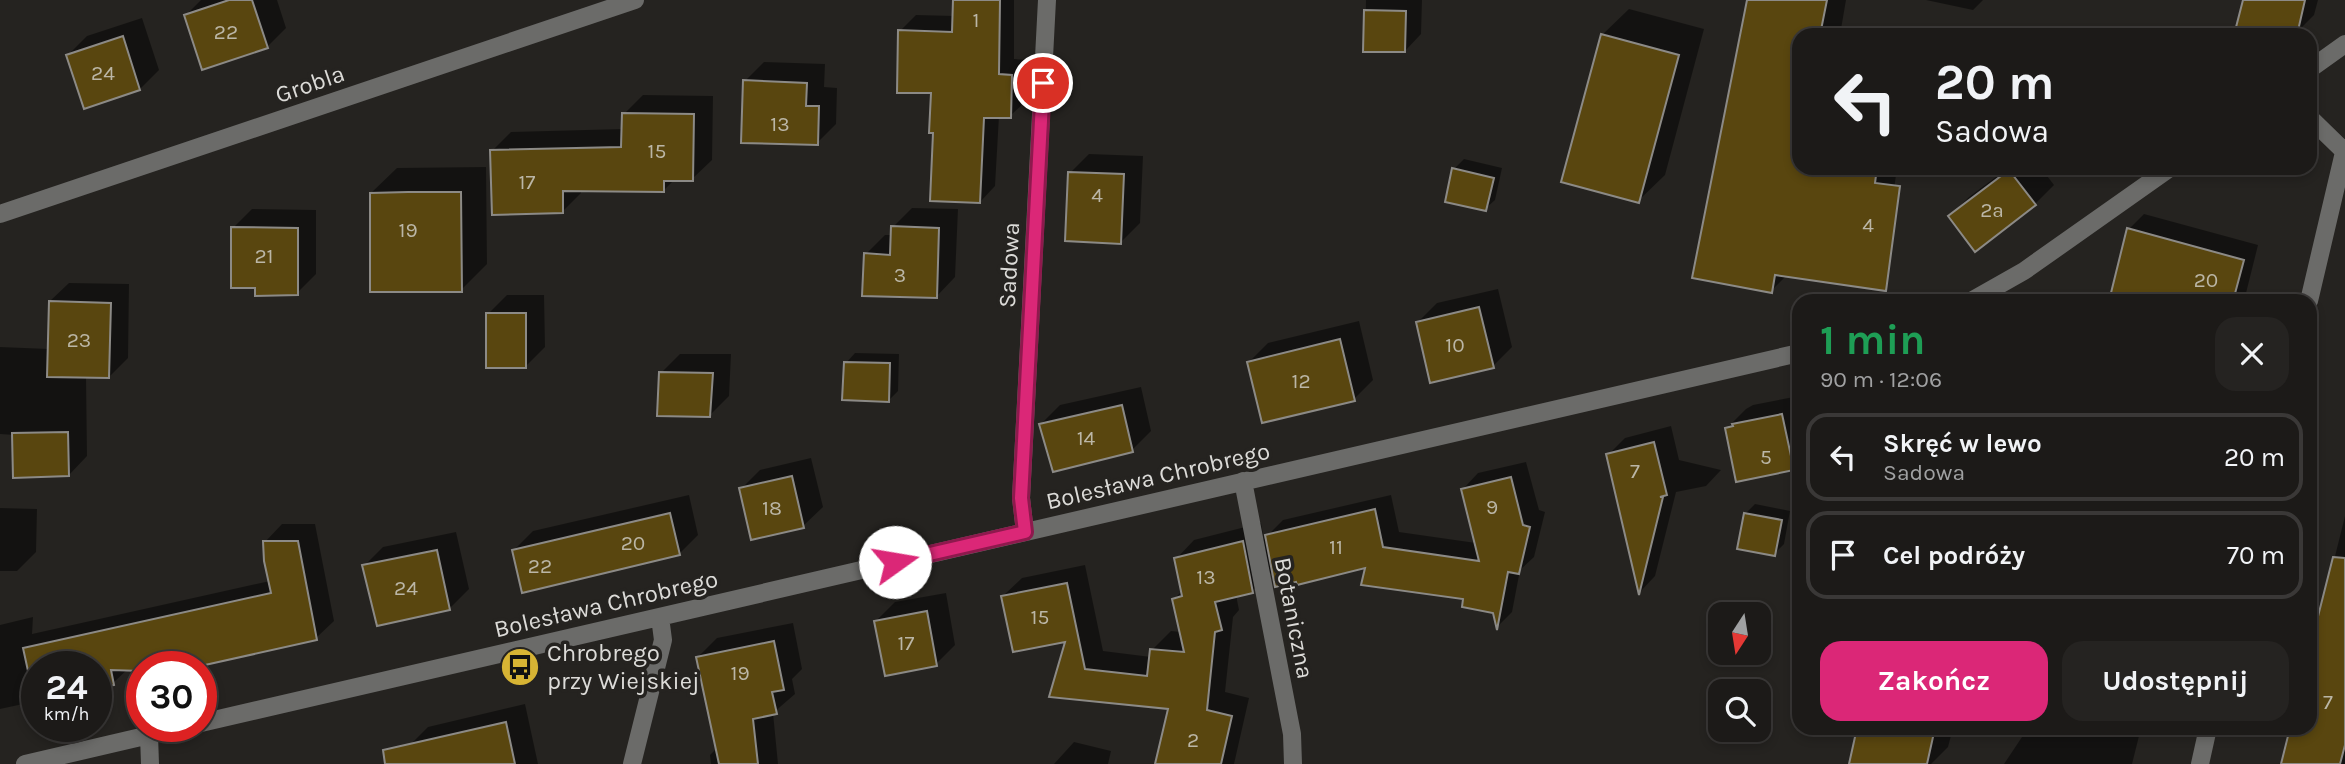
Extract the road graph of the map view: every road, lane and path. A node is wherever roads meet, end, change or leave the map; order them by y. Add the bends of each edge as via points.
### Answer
1 (635, 0) edge
2 (1047, 0) edge
3 (2345, 44) edge
4 (2317, 64) edge
5 (2317, 124) edge
6 (2345, 150) edge
7 (2160, 175) edge
8 (0, 214) edge
9 (1983, 294) edge
10 (2311, 294) edge
11 (1792, 355) edge
12 (1243, 481) junction
13 (1025, 532) junction
14 (660, 617) junction
15 (217, 719) edge
16 (2206, 735) edge
17 (126, 740) edge
18 (149, 742) edge
19 (25, 764) edge
20 (150, 764) edge
21 (632, 764) edge
22 (1293, 764) edge
23 (2200, 764) edge

1 - 8 street, Grobla
2 - 13 street, Sadowa via 1021,498
3 - 4 street
5 - 6 street
6 - 10 street
7 - 9 street via 2024,271
11 - 12 street, Bolesława Chrobrego
12 - 13 street, Bolesława Chrobrego
12 - 22 street, Botaniczna via 1292,734
13 - 14 street, Bolesława Chrobrego
14 - 15 street, Bolesława Chrobrego
14 - 21 street via 663,640
16 - 23 street
17 - 19 street
18 - 20 street

